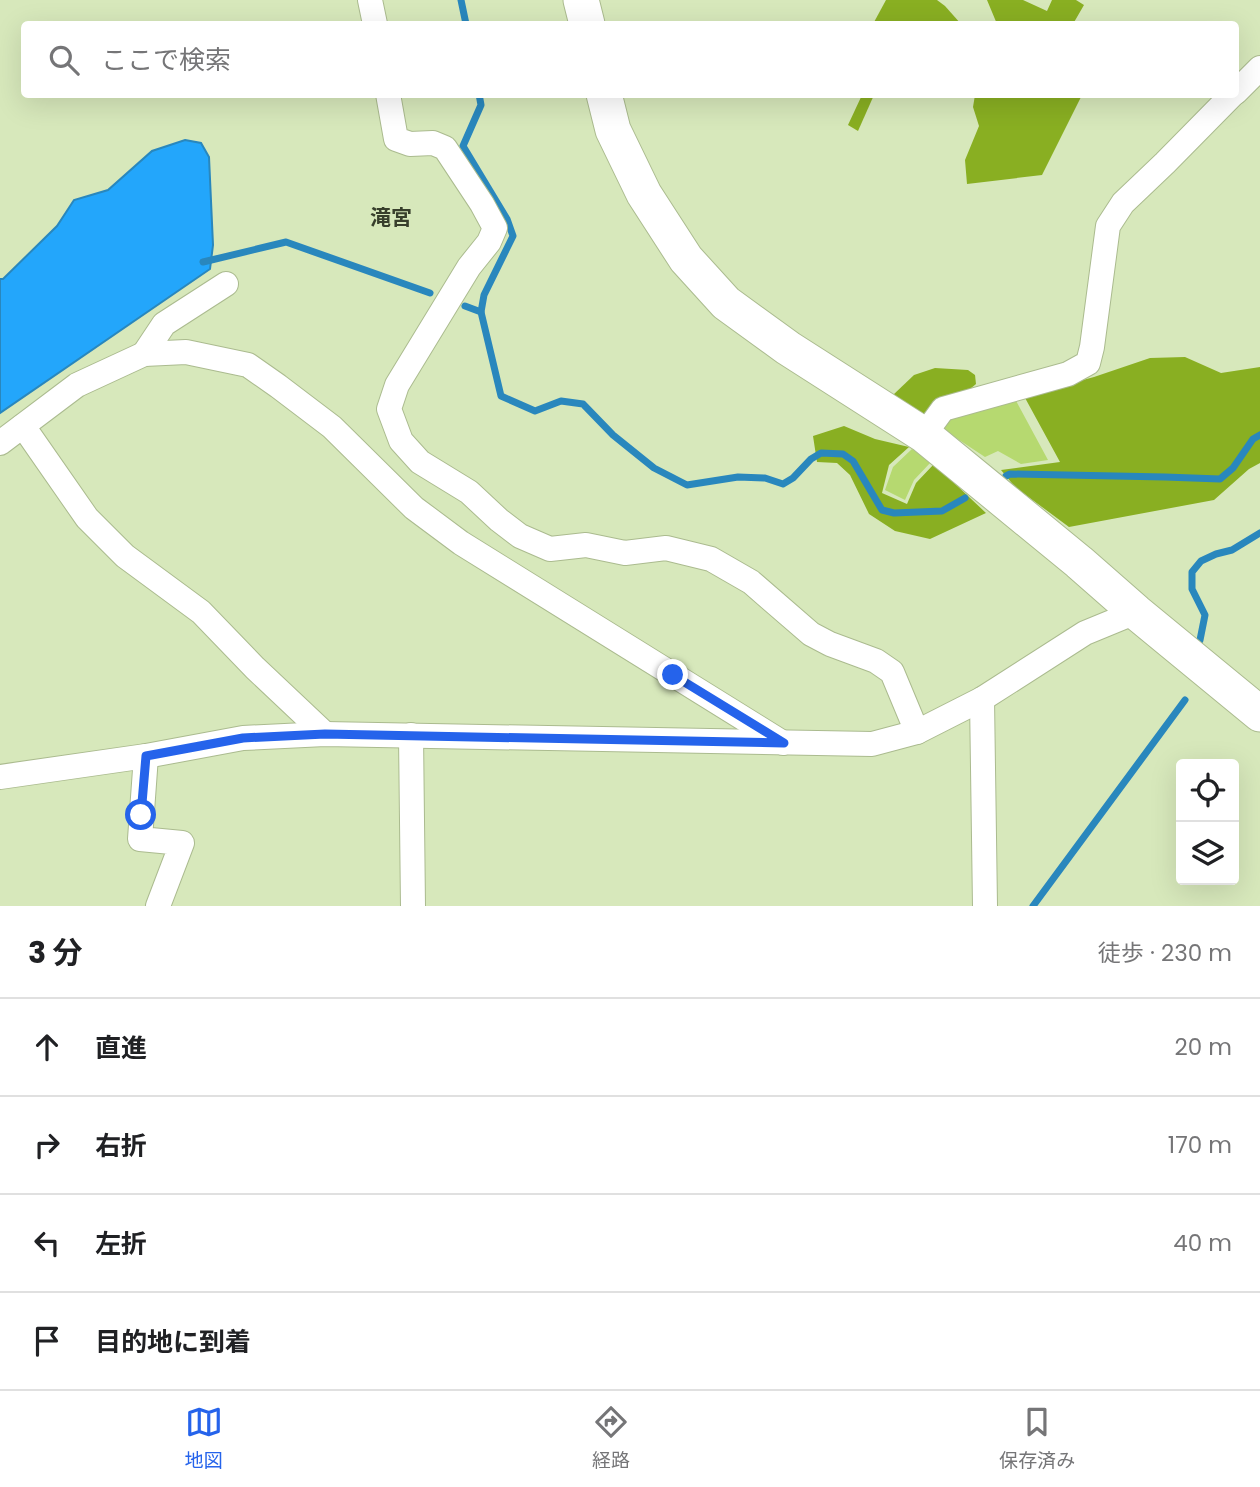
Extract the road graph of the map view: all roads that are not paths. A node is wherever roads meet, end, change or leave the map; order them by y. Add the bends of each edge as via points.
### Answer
1 (370, 0) edge
2 (581, 0) edge
3 (374, 21) edge
4 (586, 21) edge
5 (1260, 68) edge
6 (1239, 88) edge
7 (389, 98) edge
8 (605, 98) edge
9 (1229, 98) edge
10 (226, 284) dead end
11 (144, 354) junction
12 (23, 426) junction
13 (924, 435) junction
14 (0, 443) edge
15 (1136, 612) junction
16 (982, 699) junction
17 (1260, 714) edge
18 (917, 732) junction
19 (325, 734) junction
20 (411, 735) junction
21 (784, 743) junction
22 (146, 756) junction
23 (0, 777) edge
24 (158, 906) edge
25 (414, 906) edge
26 (985, 906) edge

1 - 3 street
2 - 4 street
5 - 6 street
7 - 18 street via 396,139 445,148 495,228 397,385 389,409 401,441 420,462 470,492 520,536 550,549 586,545 625,554 666,548 711,559 751,583 811,634 892,672
8 - 13 street via 613,130 645,194 686,259 726,303
9 - 13 street via 1123,203 1108,226 1088,363 1068,374 943,410
10 - 11 street via 164,324
11 - 12 street via 76,385
11 - 21 street via 186,352 248,365 332,428 414,508 461,543
12 - 14 street
12 - 19 street via 87,518 125,556 201,612
13 - 15 street
15 - 16 street via 1085,633
15 - 17 street
16 - 18 street
16 - 26 street
18 - 21 street via 872,744
19 - 20 street
19 - 22 street via 243,738
20 - 21 street
20 - 25 street
22 - 23 street
22 - 24 street via 140,839 182,843

